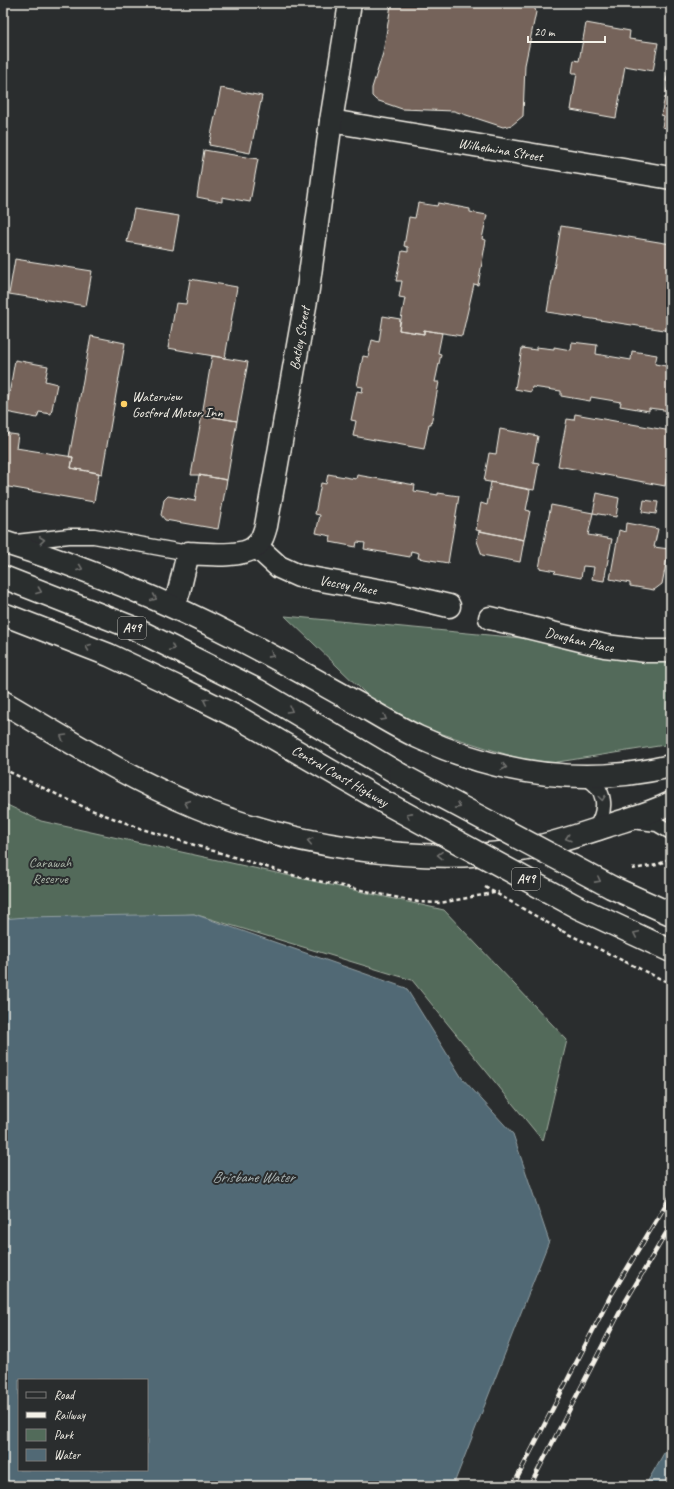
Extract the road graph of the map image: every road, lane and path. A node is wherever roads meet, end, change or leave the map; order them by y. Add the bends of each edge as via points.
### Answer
1 (350, 3) edge
2 (331, 122) junction
3 (671, 178) edge
4 (3, 542) edge
5 (256, 546) junction
6 (188, 553) junction
7 (3, 577) edge
8 (174, 606) junction
9 (449, 606) dead end
10 (3, 614) edge
11 (490, 618) dead end
12 (671, 652) edge
13 (3, 702) edge
14 (671, 766) edge
15 (580, 776) junction
16 (671, 803) edge
17 (622, 821) junction
18 (594, 830) junction
19 (671, 832) edge
20 (671, 914) edge
21 (562, 931) dead end
22 (671, 951) edge
23 (671, 984) edge

1 - 2 main road, Batley Street
2 - 3 main road, Wilhelmina Street
2 - 5 main road, Batley Street via 307,296 266,526
4 -> 6 lane via 94,536
4 -> 8 main road via 60,561
5 - 6 main road via 231,554
5 - 9 main road, Vecsey Place via 284,571 299,576
6 - 8 main road
7 -> 20 main road, A49, bridge via 131,627 257,690 399,774 611,887
8 -> 15 main road via 417,736 457,753 503,768 540,774
22 -> 10 main road, Central Coast Highway / A49, bridge via 579,908 384,802 241,719 109,655
11 - 12 main road, Doughan Place via 605,646
18 -> 13 main road via 523,850 458,855 380,851 311,842 244,824 155,789
14 - 15 main road via 638,772
15 -> 18 lane via 597,785 603,797 601,814
16 - 17 main road
17 - 18 main road
17 - 19 lane via 657,824
21 - 23 path

